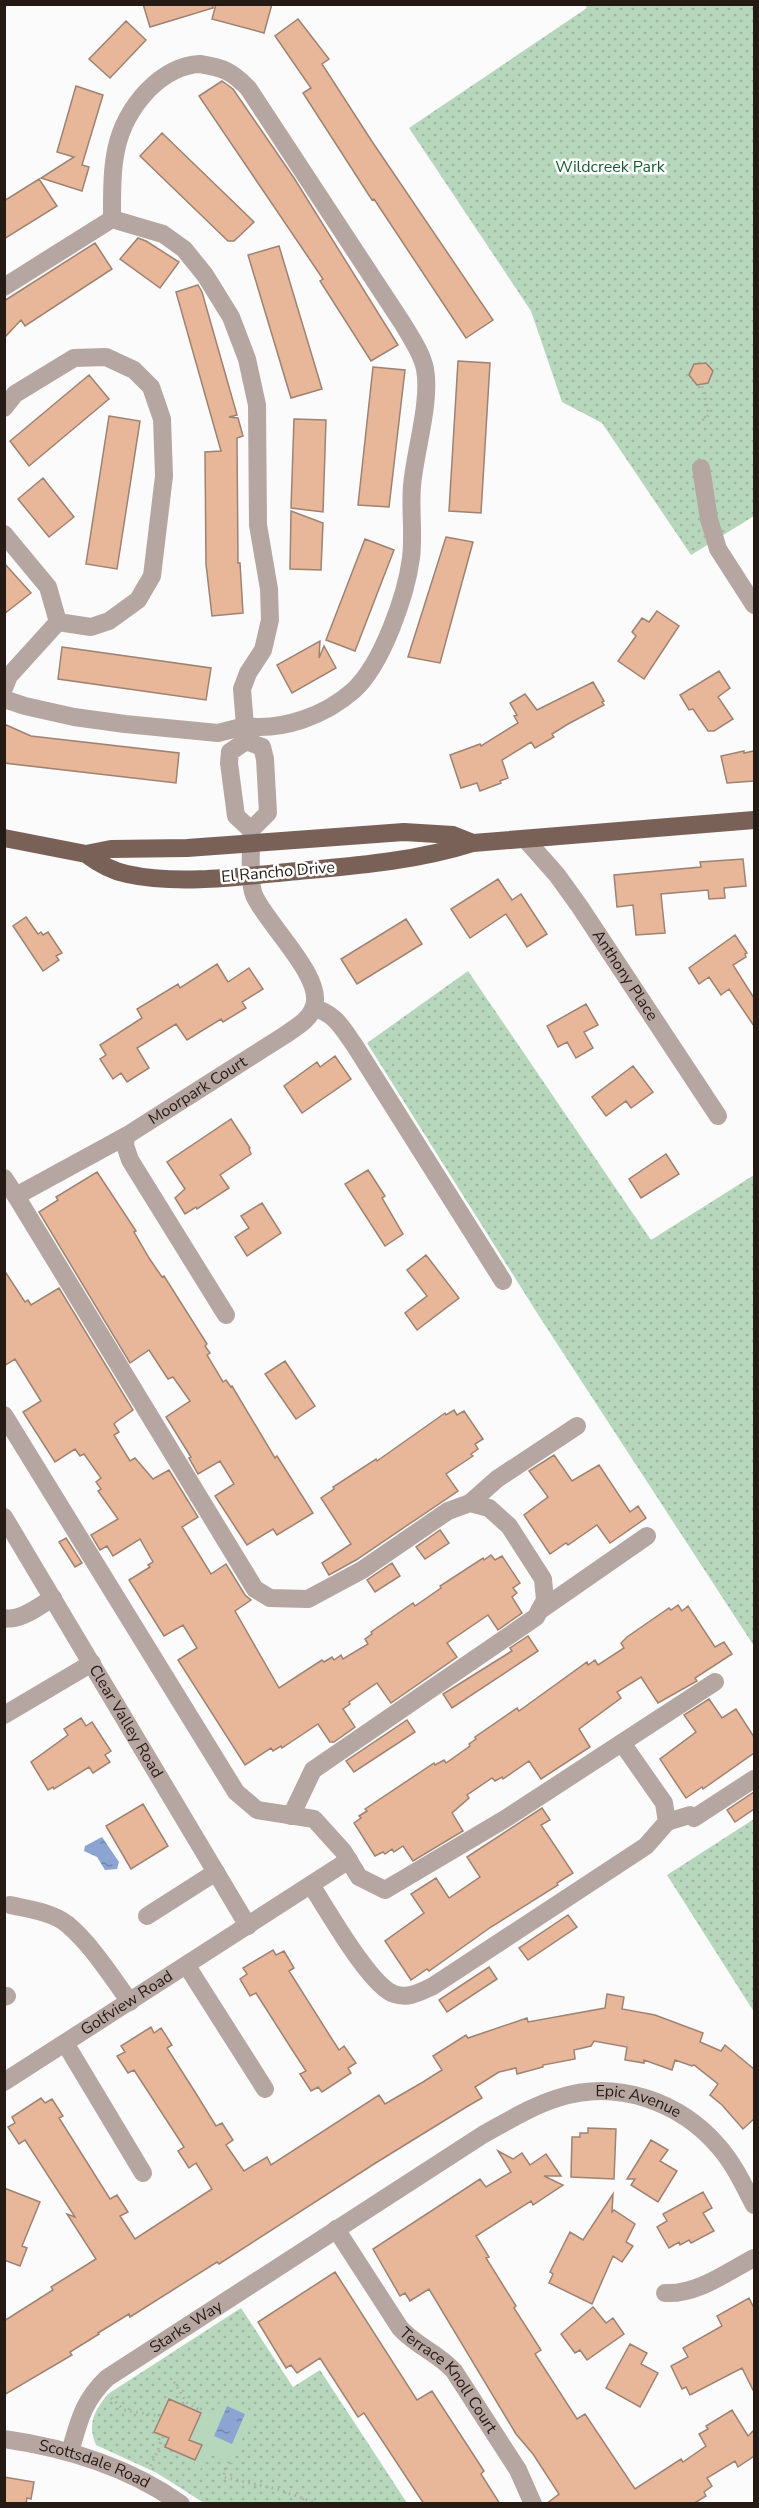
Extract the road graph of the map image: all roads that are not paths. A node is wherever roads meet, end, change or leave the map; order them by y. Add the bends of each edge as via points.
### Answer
1 (112, 219) junction
2 (4, 288) edge
3 (4, 408) edge
4 (701, 468) dead end
5 (4, 534) edge
6 (754, 604) edge
7 (58, 622) junction
8 (4, 688) edge
9 (4, 699) edge
10 (245, 734) junction
11 (265, 780) junction
12 (232, 785) junction
13 (754, 819) edge
14 (252, 837) junction
15 (4, 838) edge
16 (525, 840) junction
17 (473, 843) junction
18 (86, 854) junction
19 (252, 876) junction
20 (314, 1008) junction
21 (718, 1116) dead end
22 (126, 1136) junction
23 (4, 1178) edge
24 (16, 1196) junction
25 (503, 1281) dead end
26 (226, 1315) dead end
27 (4, 1415) edge
28 (577, 1426) dead end
29 (470, 1503) junction
30 (4, 1518) edge
31 (647, 1536) dead end
32 (53, 1598) junction
33 (539, 1611) junction
34 (4, 1617) edge
35 (92, 1663) junction
36 (714, 1682) dead end
37 (4, 1715) edge
38 (622, 1743) junction
39 (754, 1779) edge
40 (291, 1816) junction
41 (667, 1822) junction
42 (349, 1860) junction
43 (216, 1872) junction
44 (311, 1885) junction
45 (10, 1905) dead end
46 (147, 1916) dead end
47 (248, 1926) junction
48 (187, 1966) junction
49 (130, 2002) junction
50 (65, 2043) junction
51 (4, 2082) edge
52 (265, 2089) dead end
53 (484, 2134) joint
54 (144, 2173) dead end
55 (754, 2205) edge
56 (336, 2229) junction
57 (754, 2258) edge
58 (665, 2293) dead end
59 (4, 2439) edge
60 (70, 2452) junction
61 (173, 2501) edge
62 (533, 2504) edge

1 - 2 street
1 - 10 street via 163,234 184,249 205,274 231,317 248,359 257,405 258,525 270,620 263,650 242,688
1 - 10 street via 118,141 135,104 156,82 185,65 223,68 234,73 267,113 422,357 426,390 412,486 411,557 384,643 354,690 300,721
3 - 7 street via 15,394 74,358 106,357 134,370 151,387 162,419 164,476 152,576 138,600 109,621 91,627
4 - 6 street via 718,549
5 - 7 street via 48,587
7 - 8 street via 15,669
9 - 10 street via 74,717
10 - 11 street via 262,747
10 - 12 street via 230,752
11 - 12 street
11 - 14 street via 268,813
12 - 14 street via 236,816
13 - 16 main road, El Rancho Drive
14 - 17 main road, El Rancho Drive via 404,832 453,835
14 - 18 main road, El Rancho Drive via 187,848 111,849
14 - 19 street
15 - 18 main road, El Rancho Drive
16 - 17 main road, El Rancho Drive
16 - 21 street, Anthony Place via 580,907
17 - 19 main road, El Rancho Drive via 412,859
18 - 19 main road, El Rancho Drive via 126,874
19 - 20 street via 253,894 308,977 315,994
20 - 22 street, Moorpark Court via 285,1035
20 - 25 street via 327,1011 355,1046
22 - 24 street, Moorpark Court
22 - 26 street via 130,1160
23 - 24 street
24 - 29 street via 255,1589 270,1598 308,1599 362,1570 448,1511
27 - 40 street via 236,1792 257,1810
28 - 29 street via 497,1479
29 - 33 street via 489,1508 509,1526 543,1579 545,1600
30 - 32 street, Clear Valley Road
31 - 33 street
32 - 34 street via 18,1617
32 - 35 street, Clear Valley Road
33 - 40 street via 536,1617 313,1770
35 - 37 street
35 - 43 street, Clear Valley Road
36 - 38 street
38 - 41 street via 664,1803
38 - 42 street via 385,1890 359,1877
39 - 41 street via 694,1818 690,1815
40 - 42 street via 314,1819
41 - 44 street via 646,1846 412,1996 393,1994 374,1979
42 - 44 street, Golfview Road
43 - 46 street
43 - 47 street, Clear Valley Road
44 - 47 street, Golfview Road
45 - 49 street via 42,1912 66,1923
47 - 48 street, Golfview Road
48 - 49 street, Golfview Road
48 - 52 street
49 - 50 street, Golfview Road
50 - 51 street, Golfview Road
50 - 54 street
53 - 55 street, Epic Avenue via 558,2098 590,2092 633,2094 659,2102 704,2130 721,2148
53 - 56 street, Starks Way
56 - 60 street, Starks Way via 107,2378 83,2408
56 - 62 street, Terrace Knoll Court via 407,2336 454,2370 518,2470
57 - 58 street via 691,2291
59 - 60 street, Scottsdale Road
60 - 61 street, Scottsdale Road via 134,2476

